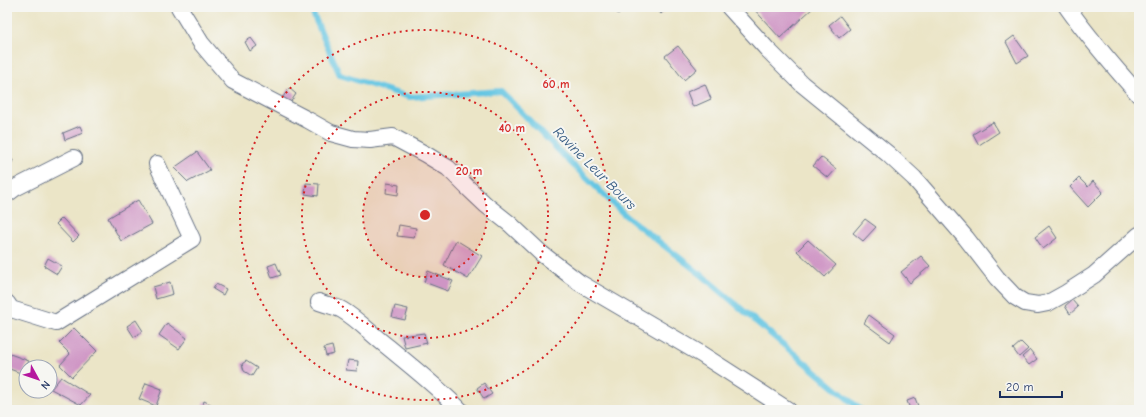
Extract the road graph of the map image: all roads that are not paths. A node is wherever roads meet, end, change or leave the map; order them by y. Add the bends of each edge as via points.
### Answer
1 (179, 7) edge
2 (729, 7) edge
3 (1068, 7) edge
4 (1139, 95) edge
5 (74, 158) dead end
6 (157, 164) dead end
7 (7, 194) edge
8 (1139, 235) edge
9 (319, 302) dead end
10 (8, 311) edge
11 (460, 410) edge
12 (788, 410) edge

1 - 12 street via 201,44 233,81 331,134 370,140 393,137 425,154 448,168 542,254 580,283
2 - 8 street via 802,84 914,178 997,278 1015,297 1025,303 1048,303 1066,293 1094,275
3 - 4 street via 1082,29
5 - 7 street
6 - 10 street via 192,239 56,323
9 - 11 street via 340,309 356,319

